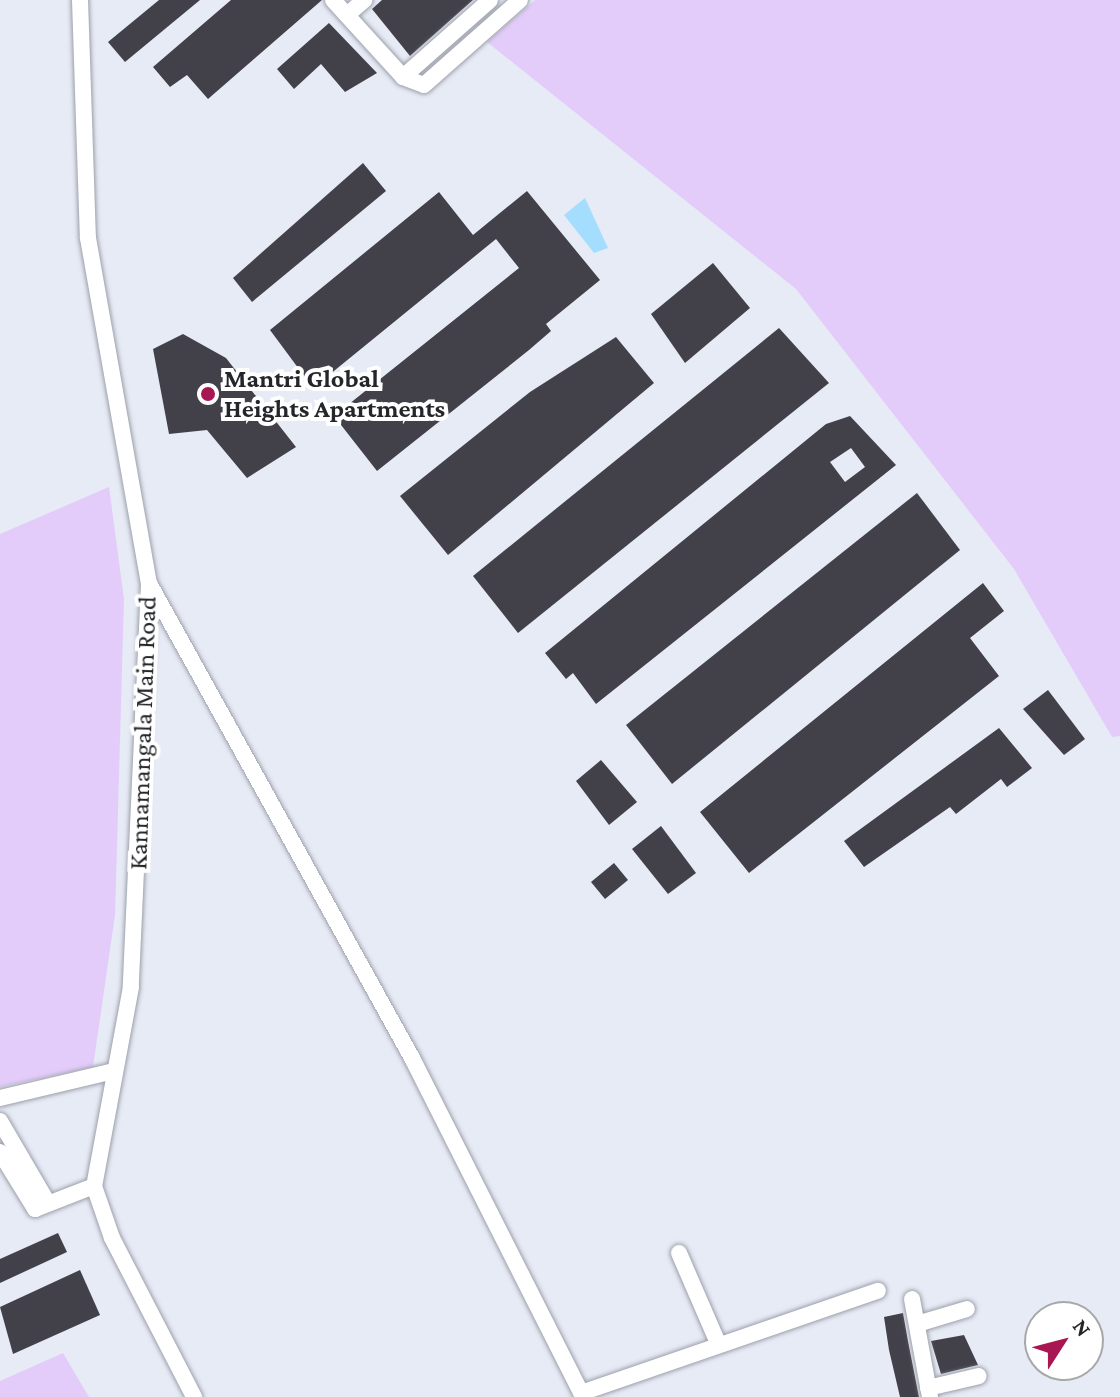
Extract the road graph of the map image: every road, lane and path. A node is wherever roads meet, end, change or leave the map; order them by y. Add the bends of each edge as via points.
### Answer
1 (80, 0) edge
2 (333, 0) edge
3 (364, 0) edge
4 (490, 0) edge
5 (520, 0) edge
6 (347, 15) junction
7 (403, 77) junction
8 (149, 584) junction
9 (114, 1071) junction
10 (0, 1098) edge
11 (0, 1121) edge
12 (0, 1152) edge
13 (94, 1186) junction
14 (48, 1203) junction
15 (679, 1253) dead end
16 (878, 1291) dead end
17 (912, 1299) dead end
18 (967, 1309) dead end
19 (917, 1324) junction
20 (718, 1343) junction
21 (979, 1376) dead end
22 (929, 1392) edge
23 (582, 1395) edge
24 (194, 1397) edge

1 - 8 street, Kannamangala Main Road via 89,247
2 - 6 street
3 - 6 street
4 - 7 street
5 - 7 street via 424,85
6 - 7 street
8 - 9 street, Kannamangala Main Road via 134,948
8 - 23 street via 412,1058
9 - 10 street
9 - 13 street, Kannamangala Main Road
11 - 14 street
12 - 14 street via 33,1207
13 - 14 street
13 - 24 street, Kannamangala Main Road via 112,1238
15 - 20 street
16 - 20 street
17 - 19 street
18 - 19 street
19 - 22 street
20 - 23 street
21 - 22 street

